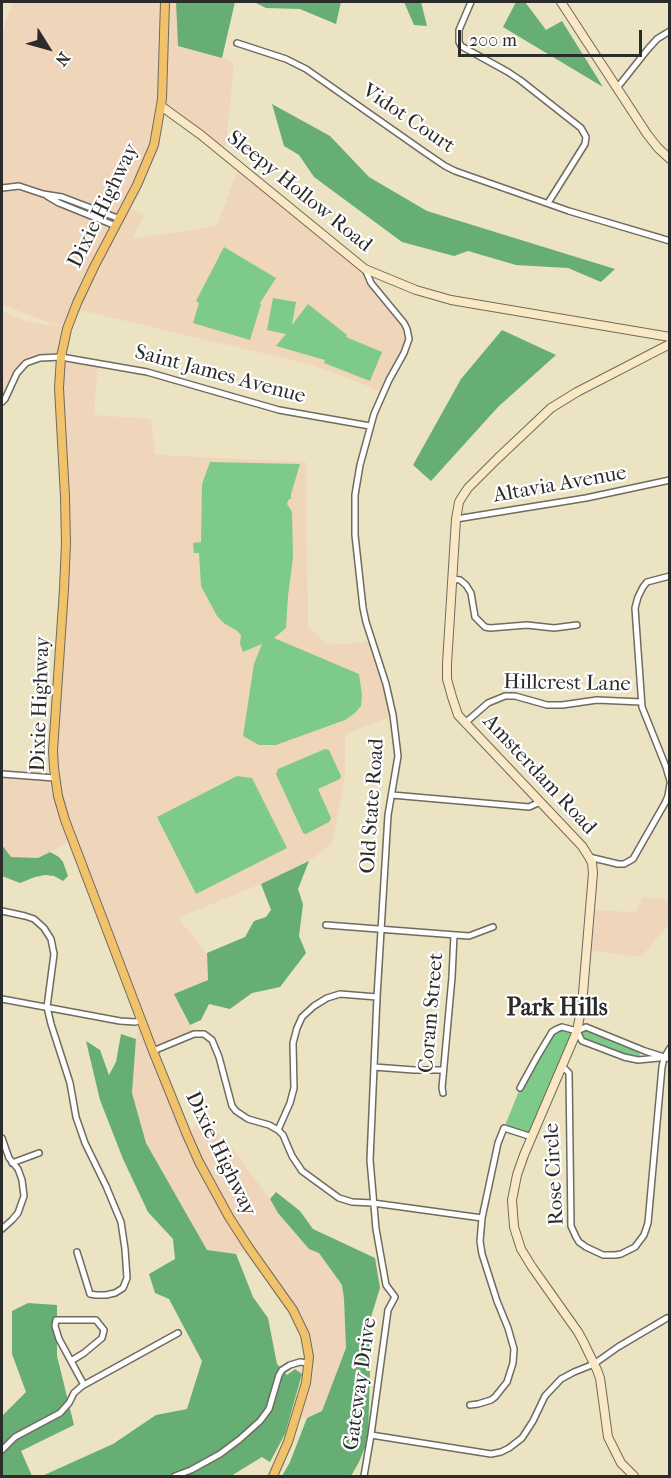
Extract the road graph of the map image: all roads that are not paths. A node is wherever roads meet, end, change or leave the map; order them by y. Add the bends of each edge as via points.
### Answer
1 (165, 2) edge
2 (471, 2) edge
3 (561, 2) edge
4 (669, 31) edge
5 (237, 43) dead end
6 (617, 88) junction
7 (161, 106) junction
8 (669, 159) edge
9 (2, 188) edge
10 (548, 203) junction
11 (118, 223) junction
12 (669, 241) edge
13 (365, 269) junction
14 (669, 337) edge
15 (669, 344) edge
16 (61, 357) junction
17 (2, 402) edge
18 (370, 426) junction
19 (669, 480) edge
20 (456, 519) junction
21 (669, 576) edge
22 (452, 579) junction
23 (576, 625) dead end
24 (641, 702) junction
25 (465, 723) junction
26 (2, 774) edge
27 (55, 778) junction
28 (669, 783) edge
29 (392, 795) junction
30 (540, 802) junction
31 (589, 857) junction
32 (2, 911) edge
33 (326, 925) dead end
34 (493, 927) dead end
35 (381, 929) junction
36 (454, 935) junction
37 (377, 997) junction
38 (2, 999) edge
39 (47, 1007) junction
40 (142, 1020) junction
41 (577, 1030) junction
42 (669, 1048) edge
43 (153, 1051) junction
44 (667, 1059) edge
45 (562, 1066) junction
46 (374, 1067) junction
47 (443, 1070) junction
48 (520, 1088) dead end
49 (443, 1093) dead end
50 (278, 1130) junction
51 (532, 1137) junction
52 (2, 1138) edge
53 (39, 1153) dead end
54 (12, 1163) junction
55 (373, 1203) junction
56 (482, 1218) junction
57 (2, 1229) edge
58 (76, 1252) dead end
59 (395, 1297) joint
60 (667, 1318) dead end
61 (178, 1333) dead end
62 (71, 1361) junction
63 (309, 1363) junction
64 (594, 1364) junction
65 (84, 1385) junction
66 (470, 1405) dead end
67 (371, 1436) junction
68 (2, 1450) edge
69 (175, 1476) edge
70 (273, 1476) edge
71 (364, 1476) edge
72 (634, 1476) edge

1 - 7 main road, Dixie Highway
2 - 10 street via 459,30 461,46 520,80 581,128 586,137
3 - 6 street
4 - 6 street via 657,39
5 - 10 street, Vidot Court via 306,69 445,166
6 - 8 street
7 - 11 main road, Dixie Highway via 151,154
7 - 13 street, Sleepy Hollow Road
9 - 11 street via 19,186
10 - 12 street, Vidot Court
11 - 16 main road, Dixie Highway via 77,303
13 - 14 street, Sleepy Hollow Road via 451,300
13 - 18 street, Old State Road via 371,283 404,323 409,339
15 - 20 street, Amsterdam Road via 551,408 468,488 459,502
16 - 17 street, Saint James Avenue via 26,363
16 - 18 street, Saint James Avenue via 147,372 279,410
16 - 27 main road, Dixie Highway via 66,543 53,751
18 - 29 street, Old State Road via 357,477 355,535 363,608 396,734 398,756
19 - 20 street, Altavia Avenue
20 - 22 street, Amsterdam Road
21 - 24 street via 647,582 636,602
22 - 23 street via 460,579 466,585 475,617 485,627
22 - 25 street, Amsterdam Road via 447,679 458,715
24 - 25 street, Hillcrest Lane via 597,700 546,705 505,696 488,703
24 - 28 street
25 - 30 street, Amsterdam Road
26 - 27 street
27 - 40 main road, Dixie Highway via 65,820
28 - 31 street via 665,803 633,859 618,864
29 - 30 street via 529,807
29 - 35 street, Old State Road
30 - 31 street, Amsterdam Road
31 - 41 street, Amsterdam Road via 593,873
32 - 39 street via 26,915 44,928 51,939 54,954
33 - 35 street
34 - 36 street via 470,936
35 - 36 street
35 - 37 street, Old State Road
36 - 47 street, Coram Street
37 - 46 street, Old State Road
37 - 50 street via 340,994 314,1006 303,1017 293,1043 294,1088
38 - 39 street
39 - 40 street via 120,1021
39 - 58 street via 76,1117 121,1222 127,1278 123,1288 106,1295 90,1294
40 - 43 main road, Dixie Highway
41 - 44 street via 586,1027
41 - 44 street via 582,1041 624,1057
41 - 45 street, Amsterdam Road
41 - 48 street via 562,1027 552,1032
42 - 44 street
43 - 50 street via 194,1034 204,1034 214,1043 232,1106 248,1119
43 - 63 main road, Dixie Highway via 199,1162 229,1217 299,1321
44 - 45 street, Rose Circle via 648,1223 635,1247 615,1255 603,1255 579,1242 571,1226 569,1073
45 - 51 street, Amsterdam Road
46 - 47 street
46 - 55 street, Old State Road via 370,1160
47 - 49 street, Coram Street
50 - 55 street via 302,1171 321,1186 345,1200
51 - 56 street via 504,1128
51 - 64 street, Amsterdam Road via 513,1192 517,1237 531,1267 578,1332
52 - 54 street
53 - 54 street
54 - 57 street via 18,1168 24,1196 18,1213
55 - 56 street
55 - 59 street, Old State Road via 386,1285
56 - 66 street via 482,1254 514,1356 507,1382 495,1397
59 - 67 street, Gateway Drive via 388,1310
60 - 64 street
61 - 65 street
62 - 62 street via 102,1338 104,1330 96,1320 56,1320 59,1339
62 - 65 street
63 - 69 street via 300,1362 282,1370 269,1409 237,1442 220,1455
63 - 70 main road, Dixie Highway via 288,1442
64 - 67 street via 561,1379 544,1396 522,1438 501,1452 491,1454
64 - 72 street, Amsterdam Road via 600,1378 608,1437 621,1462
65 - 68 street via 60,1413 15,1437
67 - 71 street, Gateway Drive

